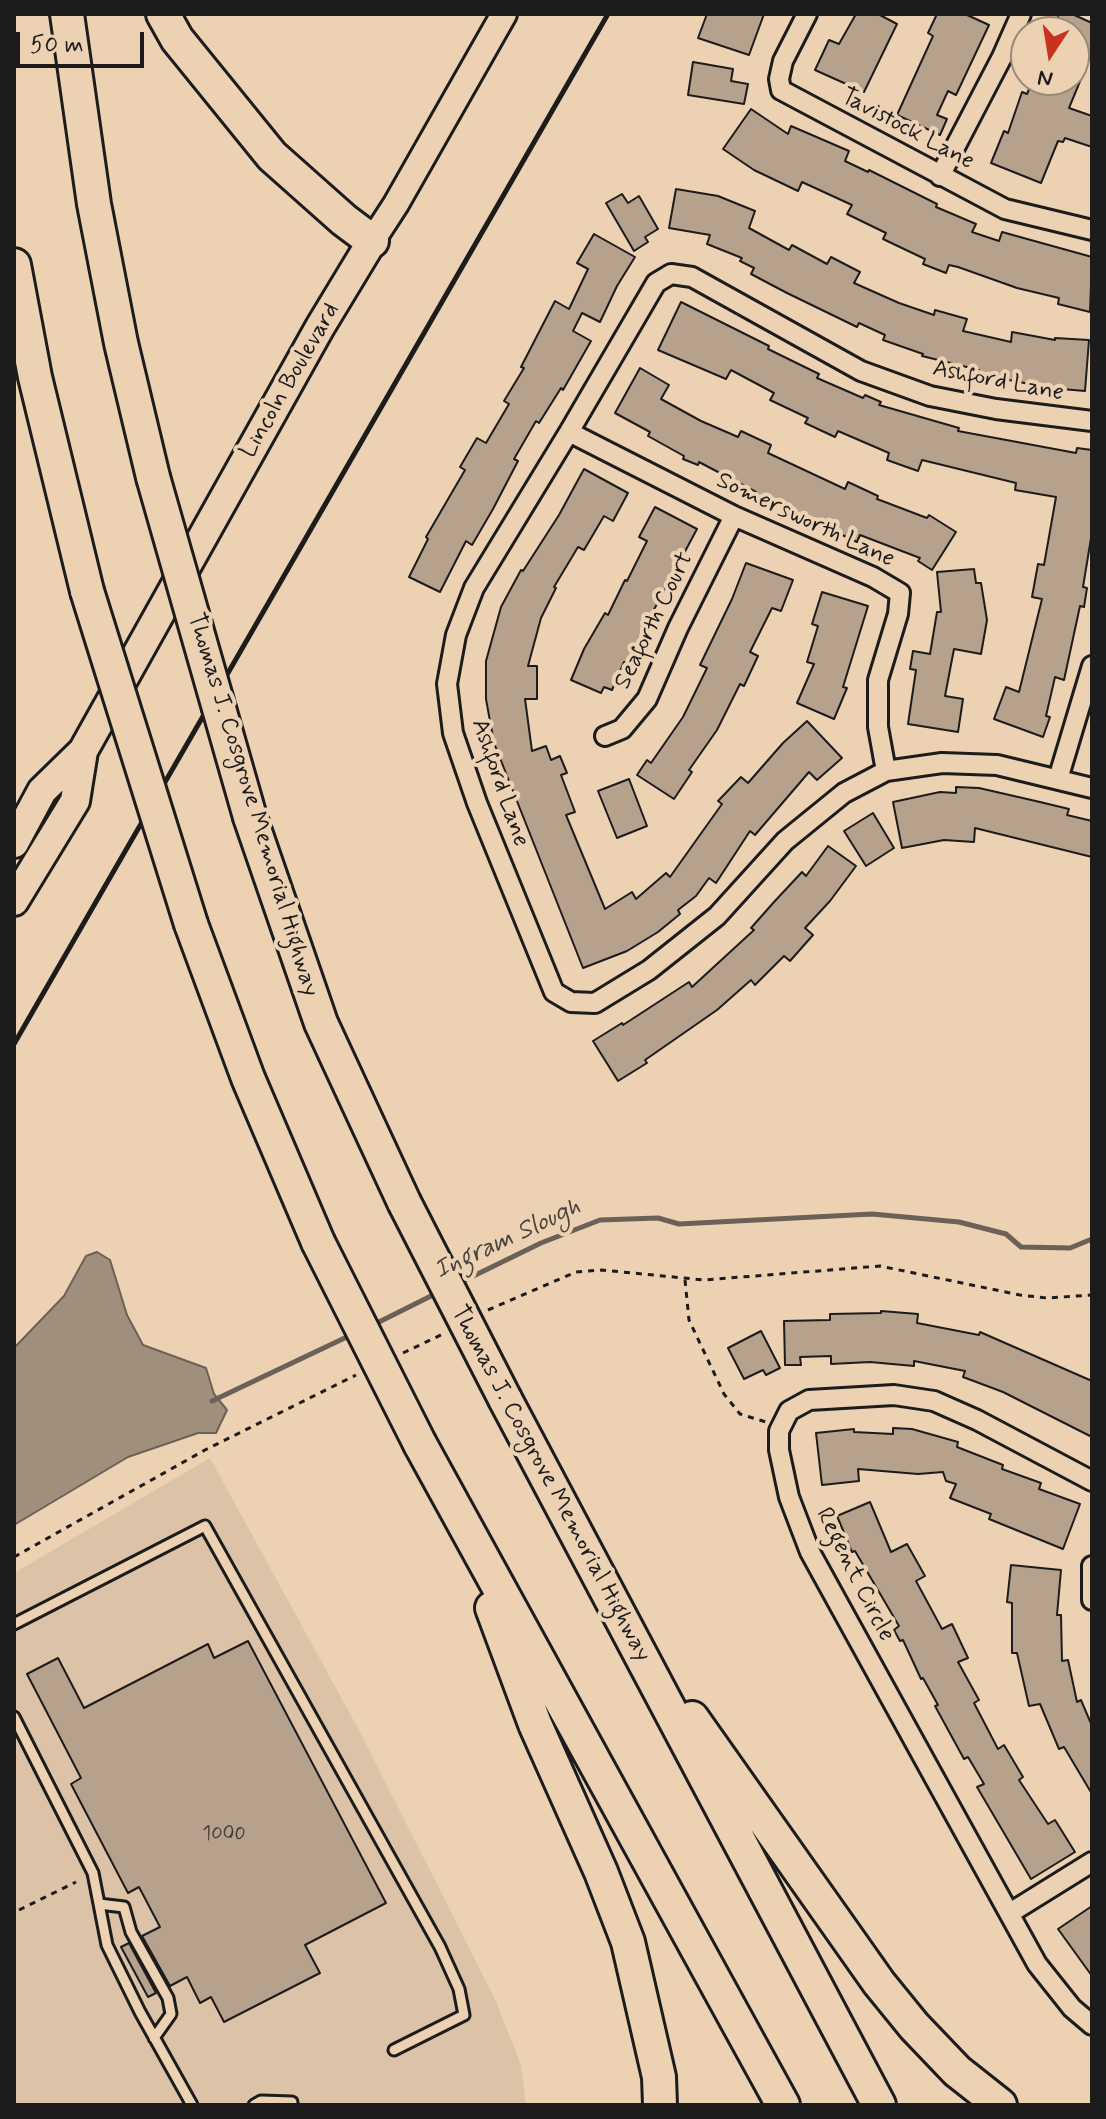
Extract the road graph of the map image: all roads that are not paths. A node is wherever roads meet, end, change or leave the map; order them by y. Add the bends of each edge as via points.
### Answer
1 (67, 14) edge
2 (163, 14) edge
3 (504, 14) edge
4 (807, 14) edge
5 (1021, 14) edge
6 (940, 176) junction
7 (1092, 230) edge
8 (372, 241) junction
9 (14, 265) edge
10 (1092, 421) edge
11 (569, 432) junction
12 (734, 516) junction
13 (1092, 666) edge
14 (605, 736) dead end
15 (83, 751) junction
16 (886, 771) junction
17 (1058, 779) junction
18 (1092, 788) edge
19 (14, 843) edge
20 (14, 901) edge
21 (1092, 1481) edge
22 (452, 1504) junction
23 (1092, 1566) edge
24 (1092, 1600) edge
25 (611, 1602) junction
26 (14, 1624) edge
27 (14, 1717) edge
28 (1092, 1862) edge
29 (99, 1904) junction
30 (1010, 1913) junction
31 (1092, 2025) edge
32 (154, 2038) junction
33 (394, 2050) dead end
34 (292, 2102) dead end
35 (192, 2105) edge
36 (254, 2105) edge
37 (660, 2105) edge
38 (783, 2105) edge
39 (879, 2105) edge
40 (1000, 2105) edge

1 - 25 highway, Thomas J. Cosgrove Memorial Highway, bridge via 94,204 121,343 153,477 250,817 321,1023 404,1202
2 - 8 highway via 177,39 272,156
3 - 8 main road, Lincoln Boulevard
4 - 6 street, Tavistock Lane via 783,61 781,90
5 - 6 street
6 - 7 street, Tavistock Lane via 1005,209
8 - 15 main road, Lincoln Boulevard
9 - 22 highway, bridge via 87,591 191,924 248,1078 318,1242
10 - 11 street, Ashford Lane via 930,396 861,371 692,277 671,274 656,283
11 - 12 street, Somersworth Lane
11 - 16 street, Ashford Lane via 474,588 456,635 447,684 453,733 477,803 554,992 571,1002 595,1003 649,970 717,916 785,841 844,793
12 - 14 street, Seaforth Court via 647,699 622,729
12 - 16 street, Somersworth Lane via 900,593 878,680 878,727
13 - 17 street
15 - 19 main road, Lincoln Boulevard via 42,791
15 - 20 main road, Lincoln Boulevard via 75,801
16 - 17 street, Ashford Lane via 942,763 997,765
17 - 18 street, Ashford Lane
21 - 30 street, Regent Circle via 934,1401 894,1395 809,1400 789,1411 779,1431 789,1497 810,1552
22 - 37 highway via 535,1724 628,1942 659,2077
22 - 38 highway
23 - 24 street
25 - 39 highway, Thomas J. Cosgrove Memorial Highway
25 - 40 highway via 879,1983 957,2071
26 - 33 lane via 205,1526 459,1989 464,2015
27 - 29 lane via 93,1873
28 - 30 street
29 - 32 lane via 107,1945
29 - 32 lane via 124,1907 131,1932 168,1998 171,2014
30 - 31 street, Regent Circle via 1037,1964
32 - 35 lane
34 - 36 lane

